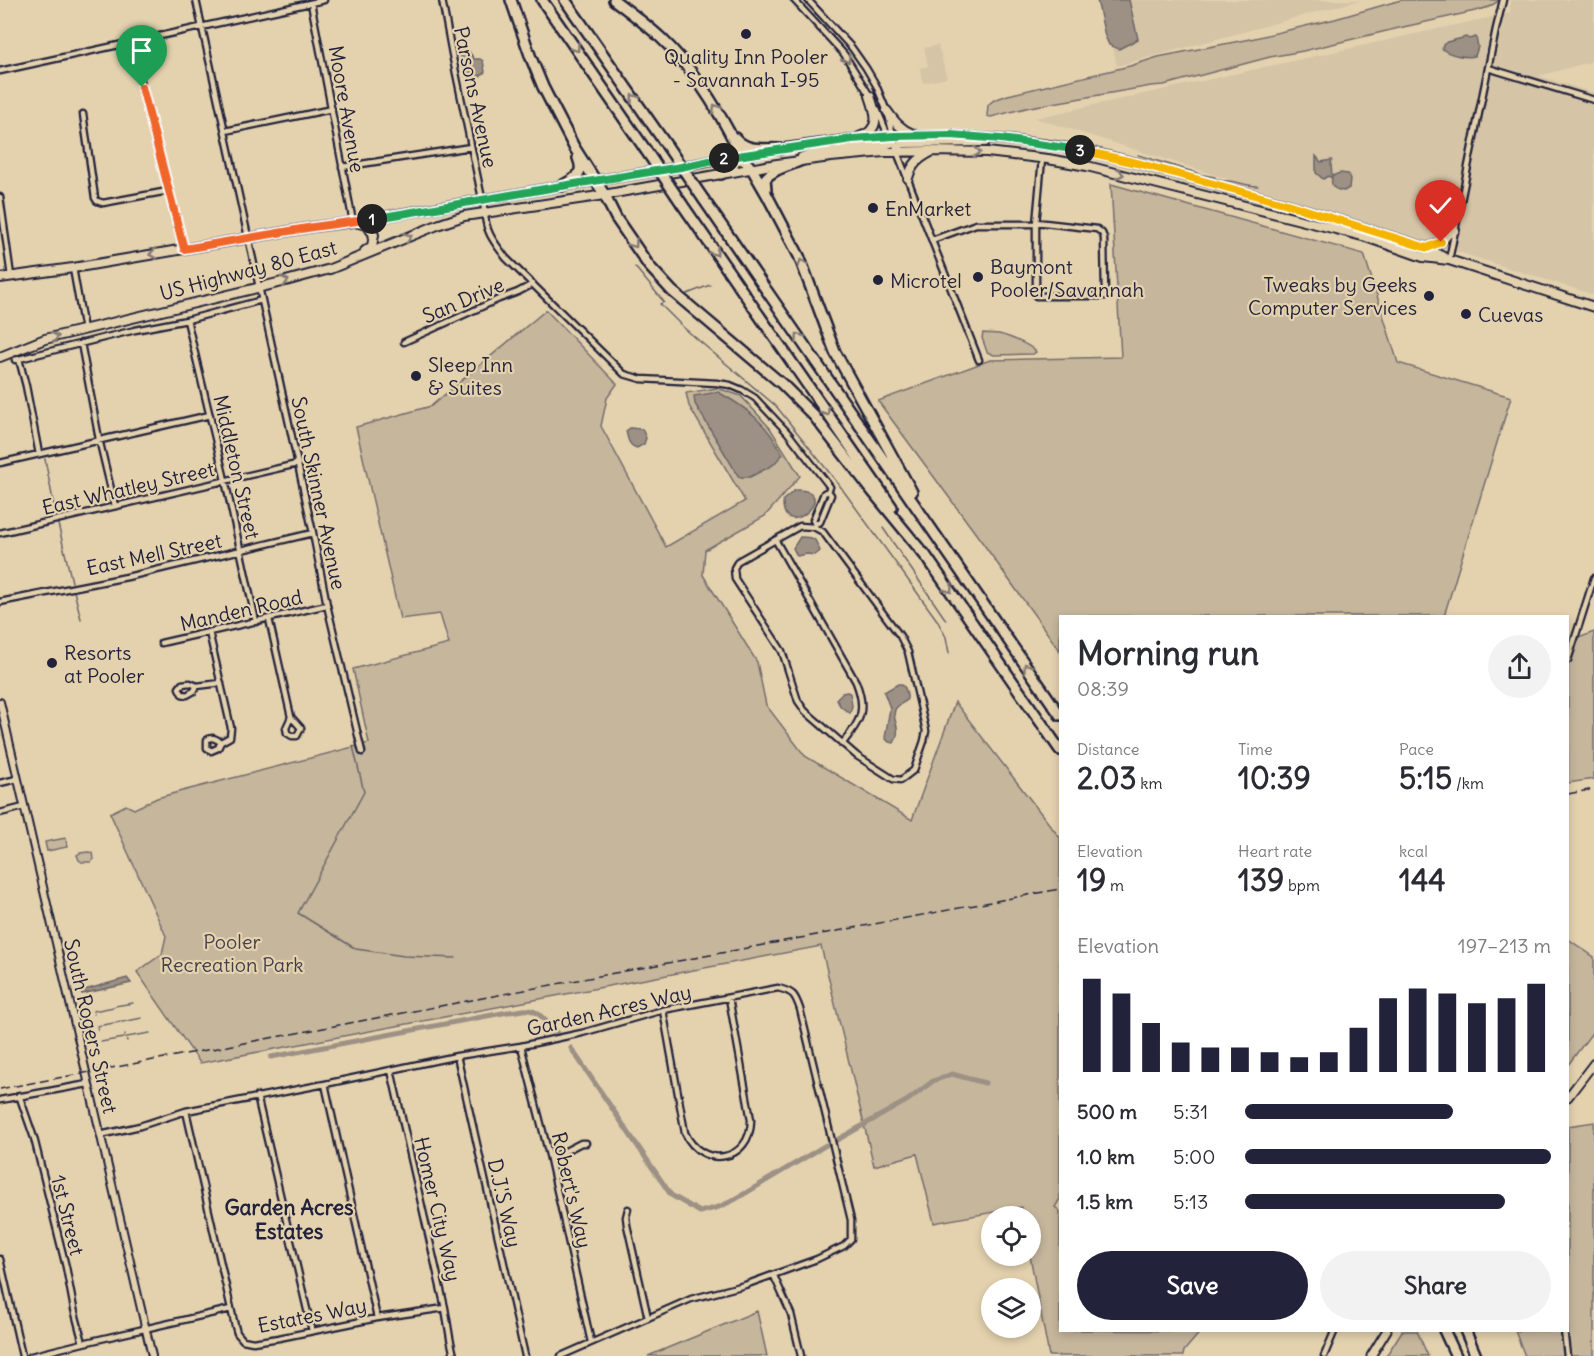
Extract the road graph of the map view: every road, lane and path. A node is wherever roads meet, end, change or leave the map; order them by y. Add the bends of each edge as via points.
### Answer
1 (196, 0) edge
2 (324, 0) edge
3 (442, 0) edge
4 (511, 0) edge
5 (542, 0) edge
6 (566, 0) edge
7 (614, 0) edge
8 (794, 0) edge
9 (808, 0) edge
10 (1503, 0) edge
11 (311, 1) edge
12 (202, 26) junction
13 (132, 42) junction
14 (1488, 68) junction
15 (0, 71) edge
16 (870, 96) junction
17 (1594, 100) edge
18 (332, 109) junction
19 (886, 111) junction
20 (83, 114) dead end
21 (225, 131) junction
22 (730, 132) junction
23 (917, 136) junction
24 (852, 139) junction
25 (891, 139) junction
26 (1012, 140) junction
27 (471, 147) junction
28 (574, 147) junction
29 (780, 148) junction
30 (933, 151) junction
31 (897, 152) junction
32 (736, 156) junction
33 (1042, 159) junction
34 (802, 160) junction
35 (777, 164) junction
36 (342, 167) junction
37 (752, 169) junction
38 (721, 174) junction
39 (908, 178) junction
40 (594, 180) junction
41 (562, 186) junction
42 (168, 190) junction
43 (604, 194) junction
44 (767, 195) junction
45 (0, 197) edge
46 (482, 200) junction
47 (485, 213) junction
48 (353, 222) junction
49 (1036, 223) junction
50 (1455, 230) junction
51 (249, 239) junction
52 (932, 240) junction
53 (1427, 248) junction
54 (184, 249) junction
55 (353, 259) junction
56 (1449, 260) junction
57 (73, 268) junction
58 (11, 276) junction
59 (0, 278) edge
60 (532, 284) junction
61 (260, 288) junction
62 (262, 300) junction
63 (1594, 307) edge
64 (187, 320) junction
65 (84, 330) junction
66 (404, 342) dead end
67 (81, 343) junction
68 (0, 357) edge
69 (979, 360) dead end
70 (210, 415) junction
71 (99, 439) junction
72 (39, 454) junction
73 (0, 464) edge
74 (297, 464) junction
75 (225, 480) junction
76 (828, 491) junction
77 (821, 500) junction
78 (828, 502) junction
79 (115, 506) junction
80 (928, 523) junction
81 (815, 526) junction
82 (0, 533) edge
83 (313, 533) junction
84 (776, 541) junction
85 (241, 551) junction
86 (927, 558) junction
87 (1594, 578) edge
88 (0, 602) edge
89 (327, 605) junction
90 (269, 619) junction
91 (256, 622) junction
92 (209, 632) junction
93 (161, 643) dead end
94 (1569, 657) edge
95 (221, 683) junction
96 (197, 686) dead end
97 (0, 702) edge
98 (1059, 715) edge
99 (291, 717) dead end
100 (221, 742) dead end
101 (842, 744) junction
102 (1059, 749) edge
103 (362, 752) dead end
104 (17, 779) junction
105 (0, 783) edge
106 (24, 807) junction
107 (0, 813) edge
108 (729, 998) junction
109 (663, 1010) junction
110 (521, 1046) junction
111 (457, 1056) junction
112 (1594, 1063) edge
113 (391, 1070) junction
114 (88, 1084) junction
115 (325, 1084) junction
116 (19, 1095) junction
117 (257, 1096) junction
118 (1569, 1096) edge
119 (0, 1100) edge
120 (186, 1111) junction
121 (99, 1135) junction
122 (586, 1143) dead end
123 (550, 1159) junction
124 (628, 1209) dead end
125 (0, 1259) edge
126 (774, 1276) junction
127 (445, 1308) junction
128 (231, 1309) junction
129 (377, 1318) junction
130 (648, 1318) junction
131 (145, 1329) junction
132 (312, 1331) junction
133 (1334, 1332) edge
134 (1386, 1332) edge
135 (1445, 1332) edge
136 (1466, 1332) edge
137 (1564, 1332) edge
138 (591, 1342) junction
139 (82, 1343) junction
140 (22, 1356) edge
141 (32, 1356) edge
142 (152, 1356) edge
143 (454, 1356) edge
144 (525, 1356) edge
145 (561, 1356) edge
146 (801, 1356) edge
147 (1324, 1356) edge
148 (1371, 1356) edge
149 (1456, 1356) edge
150 (1476, 1356) edge
151 (1567, 1356) edge

1 - 12 street, South Skinner Avenue
2 - 11 street
3 - 27 street, Parsons Avenue
4 - 28 highway via 539,77
5 -> 86 highway, bridge
80 -> 6 highway, bridge
22 -> 7 highway via 684,63 650,28
8 -> 16 street via 844,54
9 - 19 street via 852,48 876,85
10 - 14 street
11 - 12 street
11 - 18 street, Moore Avenue
12 - 13 street
12 - 21 street, South Skinner Avenue
13 - 15 street
13 - 42 street
14 - 17 street
14 - 50 street
16 - 24 main road via 876,122 865,135
16 - 25 street
18 - 21 street
18 - 36 street, Moore Avenue
19 - 23 main road via 902,129
19 - 25 street
20 - 42 street via 97,201
21 - 51 street, South Skinner Avenue
22 - 29 highway via 750,149
22 - 32 highway via 738,149
23 - 25 main road, US Highway 80 East
23 - 26 main road, US Highway 80 East
24 - 25 main road, US Highway 80 East
24 - 29 main road, US Highway 80 East
25 - 31 street
25 - 35 main road via 824,150
26 - 31 main road via 902,143
26 - 53 main road, US Highway 80 East via 1141,164
27 - 36 street
27 - 46 street, Parsons Avenue
28 - 40 highway
28 - 41 highway via 580,172
29 - 32 main road, US Highway 80 East
30 - 31 main road, US Highway 80 East
30 -> 33 main road, US Highway 80 East
30 - 39 main road via 914,162
31 - 34 main road, US Highway 80 East
31 - 39 street
32 - 37 highway
32 - 38 highway via 732,167
32 - 40 main road, US Highway 80 East
33 - 49 street
33 -> 56 main road, US Highway 80 East via 1193,192 1366,237 1423,257
34 - 35 main road, US Highway 80 East
34 - 44 highway via 769,174 765,179
35 - 37 main road, US Highway 80 East
36 - 48 street, Moore Avenue
37 - 38 main road, US Highway 80 East
37 - 44 highway
38 - 43 main road, US Highway 80 East
39 - 52 street
40 - 41 main road, US Highway 80 East
40 - 43 highway
41 - 46 main road, US Highway 80 East
42 - 54 street
43 - 47 main road, US Highway 80 East
43 -> 86 highway via 649,266 672,291 814,416
80 -> 44 highway via 835,352 799,256
45 - 58 street
46 - 47 street, Parsons Avenue
46 - 48 main road, US Highway 80 East
55 -> 47 main road, US Highway 80 East via 440,224
47 - 60 street, Parsons Avenue via 487,230 495,243
48 - 51 main road, US Highway 80 East
48 - 55 main road via 367,225 374,239 370,248
49 - 49 street via 1036,296 1105,296 1102,232
49 - 52 street via 976,224
50 - 53 main road
50 - 56 street
51 - 54 main road, US Highway 80 East
51 - 61 street, South Skinner Avenue
52 - 69 street
53 - 56 main road, US Highway 80 East
54 -> 57 main road, US Highway 80 East
61 -> 55 main road, US Highway 80 East
56 - 63 main road, US Highway 80 East
57 - 58 main road, US Highway 80 East
57 - 65 street
58 - 59 main road, US Highway 80 East
60 - 66 street, San Drive
60 - 76 street, Parsons Avenue via 624,374 641,379 730,385 754,398 809,459 830,487
61 - 62 street, South Skinner Avenue
61 - 65 main road, US Highway 80 East
62 - 64 street
62 - 74 street, South Skinner Avenue
64 - 67 street
64 - 70 street, Middleton Street
68 -> 65 main road, US Highway 80 East via 45,339
67 - 71 street
67 - 72 street via 17,359
70 - 71 street
70 - 75 street, Middleton Street
71 - 72 street
71 - 79 street
72 - 73 street
74 - 75 street, East Whatley Street
74 - 83 street, South Skinner Avenue
75 - 79 street, East Whatley Street
75 - 85 street, Middleton Street
76 - 77 street
76 - 78 street
77 - 78 street
77 - 81 street via 813,519
78 - 81 street
79 - 82 street, East Whatley Street
98 -> 80 highway
81 - 84 street via 800,526
81 - 101 street via 900,636 908,652 926,731 914,770 901,780 893,779
83 - 85 street, East Mell Street
83 - 89 street, South Skinner Avenue
84 - 101 street via 862,698 856,728
84 - 101 street via 738,561 735,579 782,651 798,701
85 - 88 street, East Mell Street
85 - 91 street, Middleton Street
86 -> 102 highway
87 - 94 street
89 - 90 street, Manden Road
89 - 103 street, South Skinner Avenue
90 - 91 street, Manden Road
90 - 99 street
91 - 92 street, Manden Road
92 - 93 street, Manden Road
92 - 95 street
95 - 96 street
95 - 100 street via 231,728 230,737
97 - 104 street, South Rogers Street
104 - 105 street
104 - 106 street, South Rogers Street
106 - 107 street
106 - 114 street, South Rogers Street
108 - 109 street, Garden Acres Way
108 - 109 street via 752,1131 738,1151 727,1156 700,1152 685,1132
108 - 126 street, Garden Acres Way via 778,988 796,996 851,1220 851,1239 844,1246
109 - 110 street, Garden Acres Way
110 - 111 street, Garden Acres Way
110 - 123 street, Robert's Way
111 - 113 street, Garden Acres Way
111 - 144 street, D.J.'S Way
112 - 118 main road
113 - 115 street, Garden Acres Way
113 - 127 street, Homer City Way
114 - 116 street
114 - 121 street, South Rogers Street
115 - 117 street, Garden Acres Way
115 - 129 street
116 - 119 street
116 - 139 street, 1st Street via 34,1137
117 - 120 street, Garden Acres Way
117 - 132 street
120 - 121 street, Garden Acres Way
120 - 128 street, Estates Way
121 - 131 street, South Rogers Street
122 - 123 street
123 - 138 street, Robert's Way
124 - 130 street via 627,1225
125 - 140 street
126 - 130 street via 691,1299
126 - 146 street via 791,1314
127 - 129 street, Estates Way
127 - 143 street, Homer City Way
128 - 131 street
128 - 132 street, Estates Way via 237,1333 248,1342
129 - 132 street, Estates Way
130 - 138 street
131 - 139 street
131 - 142 street, South Rogers Street
133 - 147 street
134 - 148 main road
135 - 149 highway
136 - 150 highway
137 - 151 street
138 - 145 street
139 - 141 street

